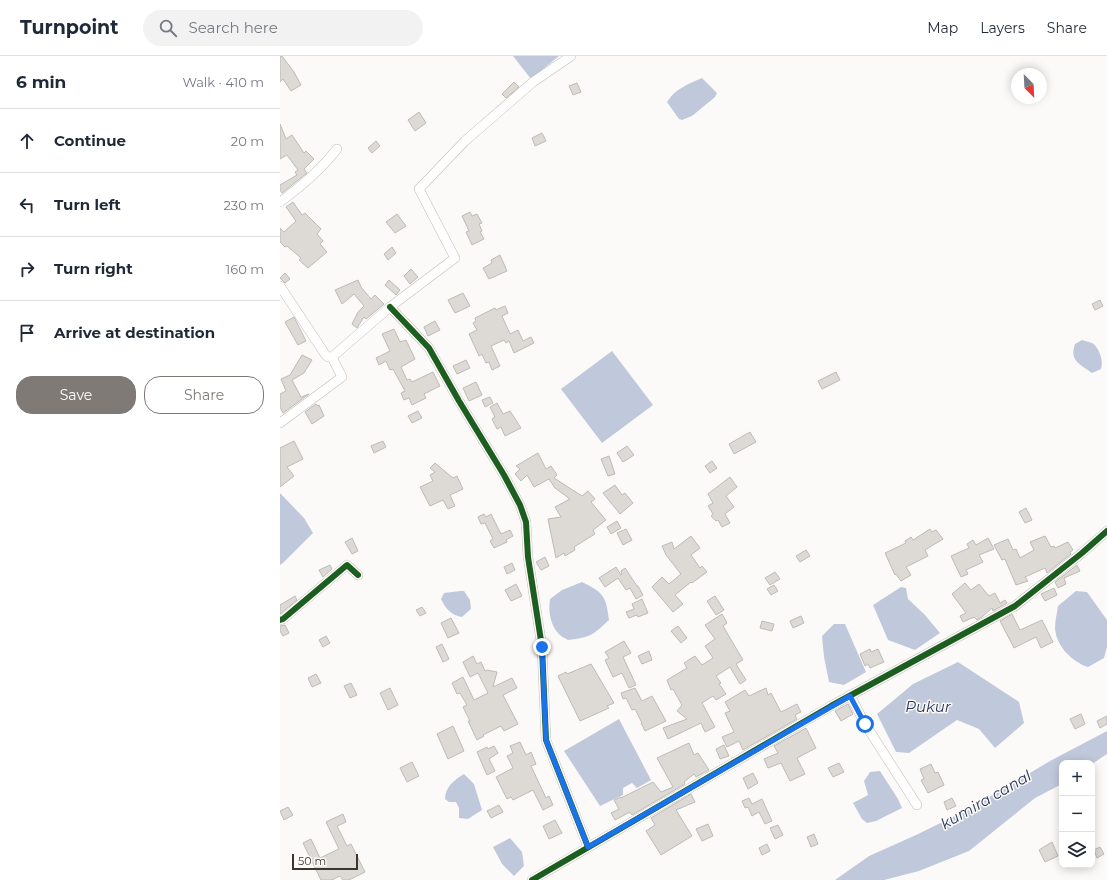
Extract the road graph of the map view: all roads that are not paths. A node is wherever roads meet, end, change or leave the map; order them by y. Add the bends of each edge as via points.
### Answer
1 (571, 56) edge
2 (337, 149) dead end
3 (280, 202) edge
4 (280, 286) edge
5 (390, 307) junction
6 (332, 357) junction
7 (280, 423) edge
8 (1107, 531) edge
9 (358, 575) dead end
10 (280, 620) edge
11 (850, 696) junction
12 (917, 805) dead end
13 (588, 847) junction
14 (532, 880) edge

1 - 5 street via 533,82 465,141 419,189 455,258
2 - 3 street via 303,185
4 - 6 street via 328,357
5 - 6 street
5 - 13 street via 429,348 520,505 526,522 528,557 542,647 546,740
6 - 7 street via 342,377
8 - 11 street via 1016,606
9 - 10 street via 347,565
11 - 12 street
11 - 13 street
13 - 14 street

